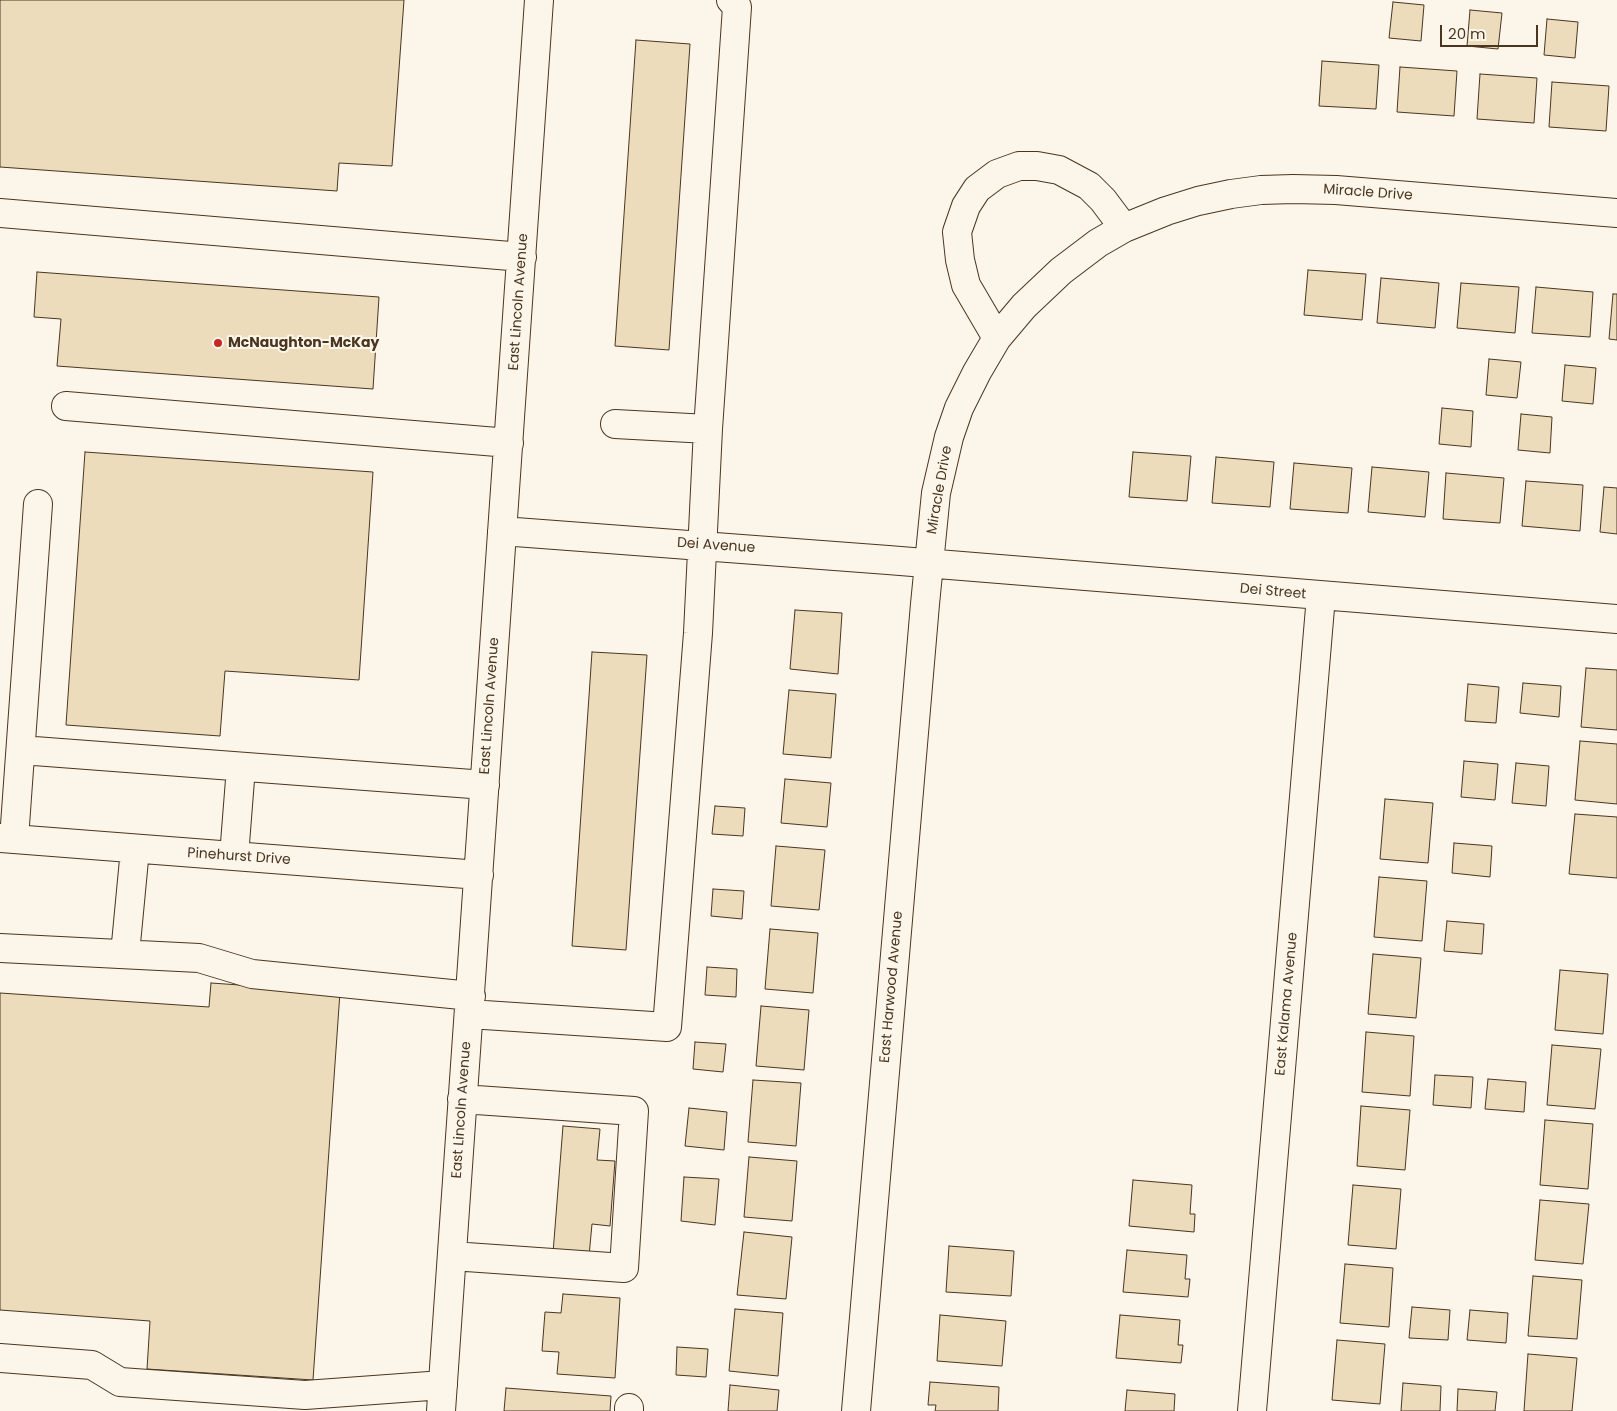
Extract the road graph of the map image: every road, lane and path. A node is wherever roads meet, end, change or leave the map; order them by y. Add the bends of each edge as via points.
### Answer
1 (539, 0) edge
2 (730, 0) edge
3 (0, 213) edge
4 (1617, 213) edge
5 (1124, 228) junction
6 (522, 257) junction
7 (997, 338) junction
8 (66, 406) dead end
9 (615, 424) dead end
10 (708, 428) junction
11 (508, 443) junction
12 (38, 504) dead end
13 (502, 531) junction
14 (701, 545) junction
15 (929, 563) junction
16 (1322, 596) junction
17 (1617, 619) edge
18 (21, 750) junction
19 (240, 767) junction
20 (485, 785) junction
21 (7, 839) edge
22 (135, 849) junction
23 (234, 856) junction
24 (479, 875) junction
25 (0, 948) edge
26 (125, 954) junction
27 (470, 1005) junction
28 (462, 1099) junction
29 (452, 1256) junction
30 (0, 1358) edge
31 (442, 1398) edge
32 (856, 1411) edge
33 (1252, 1411) edge

1 - 6 street, East Lincoln Avenue
2 - 10 street via 737,6
3 - 6 street
4 - 5 street, Miracle Drive via 1293,189 1231,194 1158,214
5 - 7 street, Miracle Drive via 1060,271
5 - 7 street via 1088,186 1059,170 1019,166 997,174 977,189 966,206 957,232 960,260 966,285
6 - 11 street, East Lincoln Avenue
7 - 15 street, Miracle Drive via 968,390 949,437 936,493
8 - 11 street
9 - 10 street
10 - 14 street
11 - 13 street, East Lincoln Avenue
12 - 18 street
13 - 14 street, Dei Avenue
13 - 20 street, East Lincoln Avenue
14 - 15 street, Dei Avenue
14 - 27 street via 698,633 667,1027
15 - 16 street, Dei Street
15 - 32 street, East Harwood Avenue
16 - 17 street, Dei Street
16 - 33 street, East Kalama Avenue
18 - 19 street
18 - 21 street
19 - 20 street
19 - 23 street
20 - 24 street, East Lincoln Avenue
21 - 22 street, Pinehurst Drive
22 - 23 street, Pinehurst Drive
22 - 26 street
23 - 24 street, Pinehurst Drive
24 - 27 street, East Lincoln Avenue
25 - 26 street
26 - 27 street via 199,958 252,974
27 - 28 street, East Lincoln Avenue
28 - 29 street, East Lincoln Avenue
28 - 29 street via 634,1111 624,1268
29 - 31 street, East Lincoln Avenue
30 - 31 street via 92,1365 120,1382 305,1395

